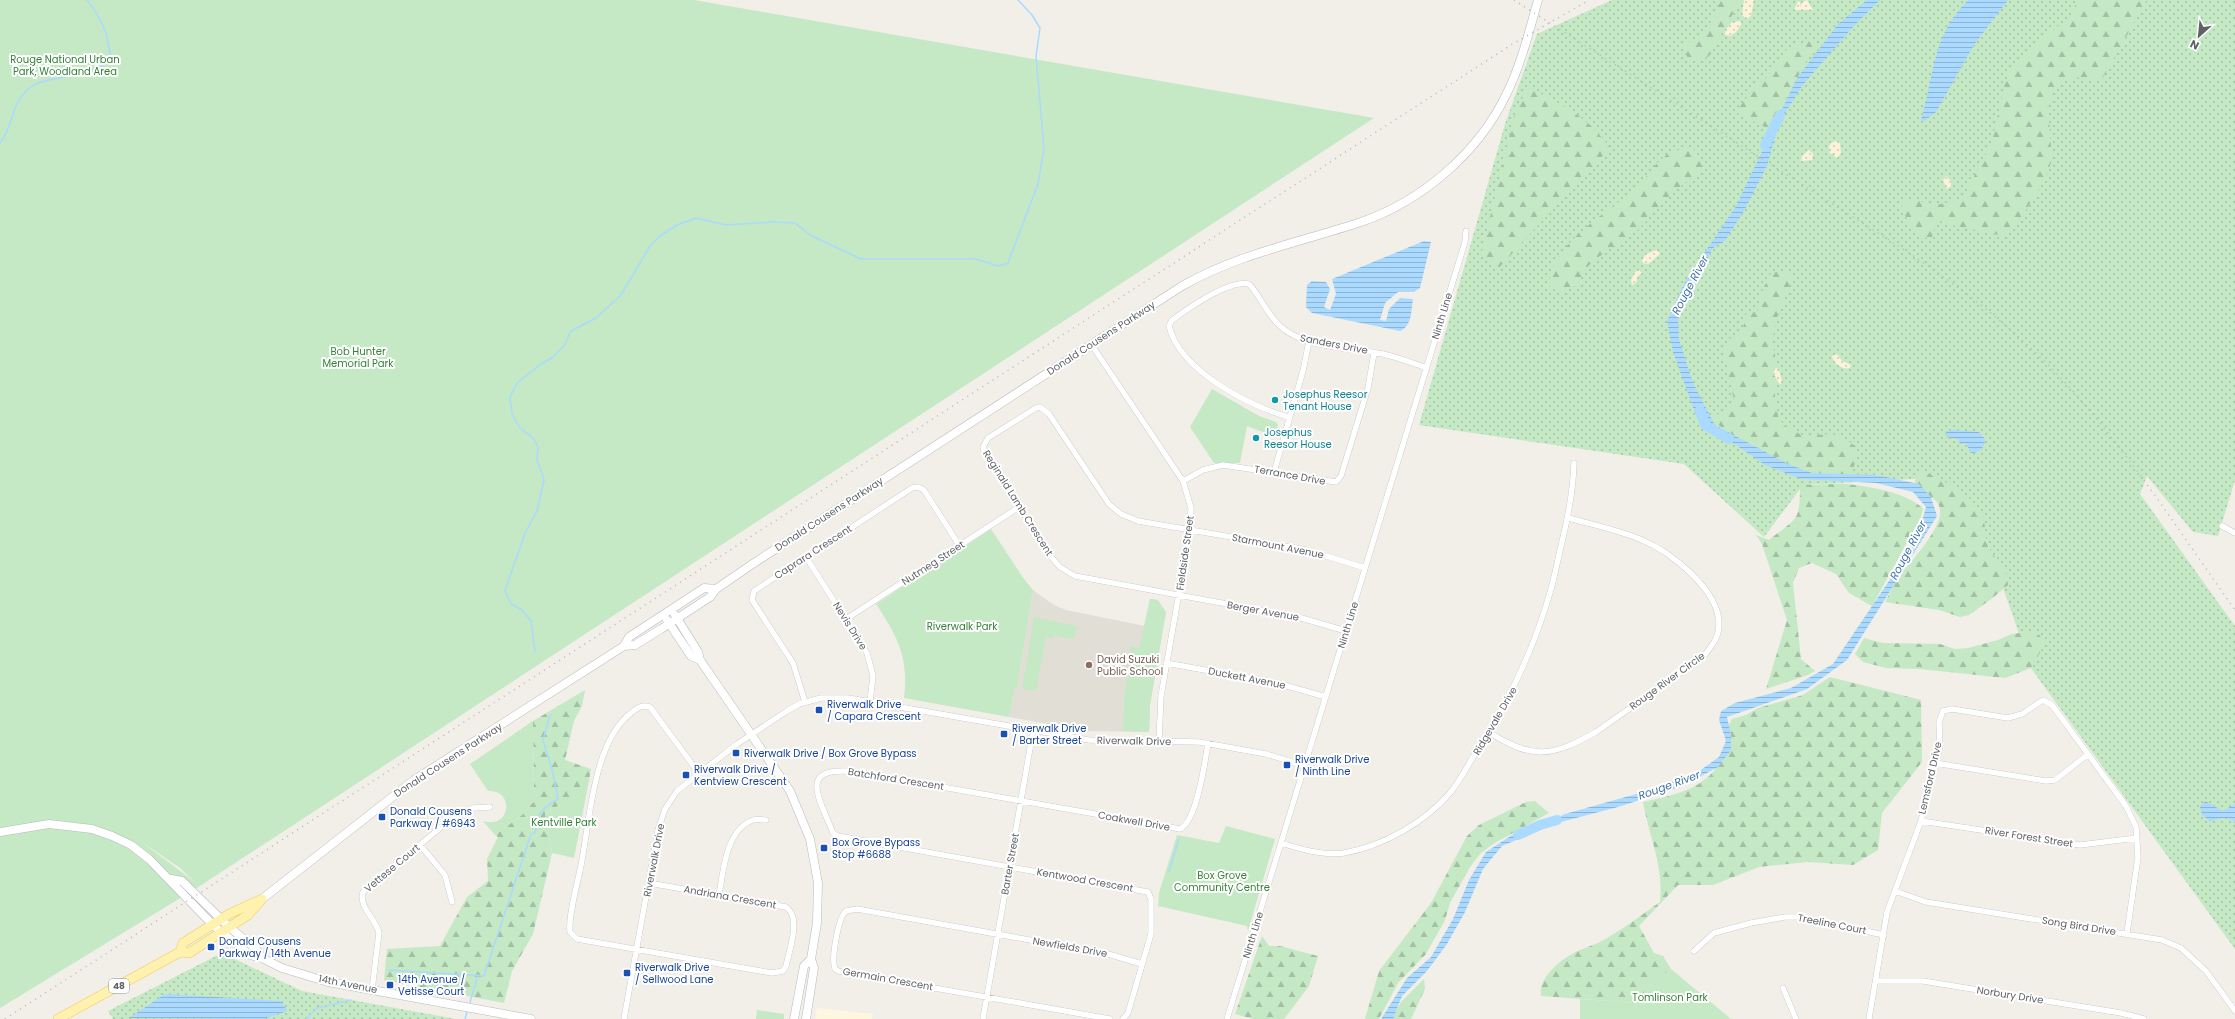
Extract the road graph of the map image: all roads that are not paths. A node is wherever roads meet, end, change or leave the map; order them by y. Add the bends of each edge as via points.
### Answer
1 (1538, 0) edge
2 (1466, 232) dead end
3 (1309, 341) junction
4 (1091, 344) junction
5 (1374, 352) junction
6 (1427, 368) junction
7 (1288, 417) junction
8 (1574, 463) dead end
9 (1274, 472) junction
10 (1183, 480) junction
11 (1019, 506) junction
12 (1569, 518) junction
13 (2222, 526) dead end
14 (1190, 530) junction
15 (2235, 533) edge
16 (960, 545) junction
17 (806, 557) junction
18 (1365, 568) junction
19 (716, 589) junction
20 (1178, 596) junction
21 (671, 610) junction
22 (664, 614) junction
23 (846, 619) junction
24 (673, 621) junction
25 (1346, 631) junction
26 (624, 646) junction
27 (1166, 663) junction
28 (1326, 697) junction
29 (805, 702) junction
30 (870, 702) junction
31 (1033, 731) junction
32 (1489, 732) junction
33 (752, 734) junction
34 (1159, 741) junction
35 (1208, 743) junction
36 (2087, 755) junction
37 (1936, 763) junction
38 (1305, 766) junction
39 (698, 772) junction
40 (1021, 801) junction
41 (490, 807) dead end
42 (766, 820) dead end
43 (1921, 821) junction
44 (0, 832) edge
45 (2137, 838) junction
46 (1282, 843) junction
47 (420, 844) junction
48 (1010, 866) junction
49 (171, 879) junction
50 (649, 882) junction
51 (1895, 891) junction
52 (719, 895) junction
53 (262, 899) junction
54 (452, 902) dead end
55 (221, 919) junction
56 (213, 924) junction
57 (225, 929) junction
58 (2127, 933) junction
59 (998, 934) junction
60 (1884, 935) junction
61 (638, 950) junction
62 (1694, 951) dead end
63 (180, 952) junction
64 (811, 959) junction
65 (1142, 964) junction
66 (1876, 980) junction
67 (1783, 988) dead end
68 (372, 990) junction
69 (987, 997) junction
70 (2235, 1011) edge
71 (58, 1019) edge
72 (531, 1019) edge
73 (624, 1019) edge
74 (794, 1019) edge
75 (806, 1019) edge
76 (983, 1019) edge
77 (1110, 1019) edge
78 (1124, 1019) edge
79 (1228, 1019) edge
80 (1796, 1019) edge
81 (1869, 1019) edge
82 (2144, 1019) edge

1 - 4 main road, Donald Cousens Parkway / 48 via 1516,71 1494,116 1450,168 1407,201 1387,212 1214,269 1182,286
2 - 6 street, Ninth Line
3 - 5 street, Sanders Drive
3 - 7 street
3 - 7 street, Sanders Drive via 1293,336 1280,327 1253,288 1244,283 1197,304 1172,320 1169,326 1170,332 1189,361 1202,374 1259,407
4 - 10 street, Fieldside Street
4 - 19 main road, Donald Cousens Parkway / 48
5 - 6 street, Sanders Drive
5 - 9 street, Terrance Drive via 1368,388 1339,479 1332,482
6 - 18 street, Ninth Line
7 - 9 street
8 - 12 street, Ridgevale Drive
9 - 10 street, Terrance Drive via 1223,465 1203,470
10 - 14 street, Fieldside Street via 1191,508
11 - 14 street, Reginald Lamb Crescent via 983,447 988,438 1040,407 1050,414 1102,495 1116,510 1138,521
11 - 16 street, Nutmeg Street
11 - 20 street, Reginald Lamb Crescent via 1052,558 1066,571 1075,576
12 - 32 street, Ridgevale Drive via 1539,626 1516,684
12 - 32 street, Rouge River Circle via 1643,540 1680,564 1711,598 1719,624 1714,644 1703,657 1581,740 1553,750 1533,752 1507,744
13 - 15 street
14 - 18 street, Starmount Avenue via 1307,550
14 - 20 street, Fieldside Street
16 - 17 street, Caprara Crescent via 924,490 915,487
16 - 23 street, Nutmeg Street
17 - 23 street, Nevis Drive
17 - 29 street, Caprara Crescent via 757,588 752,598 793,663
18 - 25 street, Ninth Line
19 - 21 main road, Donald Cousens Parkway / 48 via 704,588
19 - 24 main road, Donald Cousens Parkway / 48 via 710,597
20 - 25 street, Berger Avenue via 1298,617
20 - 27 street, Fieldside Street
21 - 22 main road, Donald Cousens Parkway / 48
21 - 24 main road
22 - 24 main road
22 - 26 main road, Donald Cousens Parkway / 48 via 629,637
23 - 30 street, Nevis Drive via 871,662 873,676
24 - 26 main road, Donald Cousens Parkway / 48 via 635,645
24 - 33 main road via 691,656 700,660
25 - 28 street, Ninth Line
26 - 53 main road, Donald Cousens Parkway / 48 via 414,780
27 - 28 street, Duckett Avenue via 1277,683
27 - 34 street, Fieldside Street via 1159,707
28 - 38 street, Ninth Line
29 - 30 street, Riverwalk Drive via 834,697
29 - 33 street, Riverwalk Drive via 786,711
30 - 31 street, Riverwalk Drive
31 - 34 street, Riverwalk Drive via 1089,740
31 - 40 street, Barter Street
32 - 46 street, Ridgevale Drive via 1450,793 1431,811 1394,836 1368,848 1343,853 1309,850
33 - 39 street, Riverwalk Drive
33 - 64 main road via 790,791 810,839 818,883 817,923
34 - 35 street, Riverwalk Drive
35 - 38 street, Riverwalk Drive via 1266,754
35 - 40 street, Coakwell Drive via 1200,785 1188,822 1180,829
36 - 37 street via 2055,780
36 - 37 street, Lemsford Drive via 2052,705 2042,700 2022,714 2008,718 1952,709 1943,711 1939,722 1940,746
36 - 45 street, Lemsford Drive via 2126,806 2136,827
37 - 43 street, Lemsford Drive
38 - 46 street, Ninth Line
39 - 50 street, Riverwalk Drive via 677,791 663,813
39 - 61 street via 650,707 644,705 625,717 610,738 598,774 570,932 576,939
40 - 48 street, Barter Street
40 - 48 street, Batchford Crescent via 844,770 824,774 819,777 816,784 833,833 838,836
41 - 47 street, Vettese Court via 473,808 465,812
42 - 52 street via 753,820 732,842 726,856
43 - 45 street, River Forest Street via 2080,845
43 - 51 street, Lemsford Drive
44 - 49 main road, 14th Avenue via 49,824 92,829 131,845
45 - 58 street, Lemsford Drive via 2138,857
46 - 79 street, Ninth Line
47 - 54 street via 445,875
47 - 68 street, Vettese Court via 361,896 379,933
48 - 59 street, Barter Street
48 - 65 street, Kentwood Crescent via 1148,892 1151,899 1151,934
49 - 55 main road, 14th Avenue via 182,881
49 - 56 main road, 14th Avenue via 176,888
50 - 52 street, Andriana Crescent
50 - 61 street, Riverwalk Drive
51 - 58 street, Song Bird Drive via 1926,902
51 - 60 street, Lemsford Drive via 1887,912
52 - 61 street, Andriana Crescent via 791,910 794,922 783,971 772,973
53 - 55 main road, Donald Cousens Parkway / 48
53 - 57 main road, Donald Cousens Parkway / 48 via 248,915
55 - 56 main road, Donald Cousens Parkway / 48
55 - 57 main road, 14th Avenue
56 - 57 main road, 14th Avenue
56 - 63 main road, Donald Cousens Parkway / 48 via 182,943
57 - 63 main road, Donald Cousens Parkway / 48 via 189,953
57 - 68 main road, 14th Avenue via 250,955 328,982
58 - 70 street, Song Bird Drive via 2162,940 2180,948 2206,971
59 - 65 street, Newfields Drive via 1108,954
59 - 69 street, Barter Street
59 - 69 street, Germain Crescent via 851,909 841,918 834,955 834,965 838,971
60 - 62 street, Treeline Court via 1800,917 1785,917 1757,921 1714,933
60 - 66 street, Lemsford Drive
61 - 73 street, Riverwalk Drive
63 - 71 main road, Donald Cousens Parkway / 48
64 - 74 main road via 804,966
64 - 75 main road via 814,968
65 - 78 street, Kentwood Crescent
66 - 81 street, Lemsford Drive
66 - 82 street, Norbury Drive via 1923,981 2121,1013
67 - 80 street
68 - 72 main road, 14th Avenue
69 - 76 street, Barter Street
69 - 77 street

